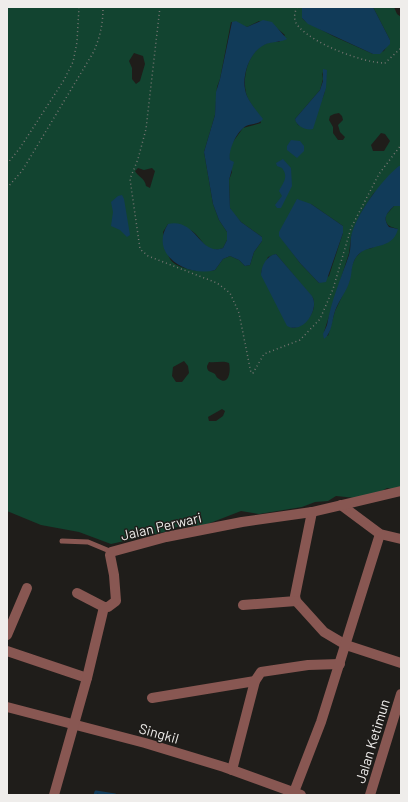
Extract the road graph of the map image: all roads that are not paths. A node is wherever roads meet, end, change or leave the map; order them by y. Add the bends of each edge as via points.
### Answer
1 (401, 491) edge
2 (341, 505) junction
3 (312, 512) junction
4 (380, 534) junction
5 (401, 539) edge
6 (62, 541) dead end
7 (112, 552) junction
8 (27, 588) dead end
9 (77, 593) dead end
10 (296, 601) junction
11 (243, 605) dead end
12 (104, 607) junction
13 (7, 636) edge
14 (346, 645) junction
15 (7, 651) edge
16 (401, 663) edge
17 (340, 664) junction
18 (87, 678) junction
19 (255, 681) junction
20 (401, 694) edge
21 (152, 698) dead end
22 (7, 707) edge
23 (74, 724) junction
24 (232, 770) junction
25 (297, 794) edge
26 (54, 795) edge
27 (370, 795) edge

1 - 2 street, Jalan Perwari
2 - 3 street, Jalan Perwari
2 - 4 street
3 - 7 street, Jalan Perwari via 166,537
3 - 10 street
4 - 5 street
4 - 14 street
6 - 7 lane via 88,542
7 - 12 street, Jalan Perwari via 110,555 117,598 115,602
8 - 13 street
9 - 12 street
10 - 11 street
10 - 14 street via 324,632
12 - 18 street
14 - 16 street
14 - 17 street
15 - 18 street
17 - 19 street via 267,670 261,672
17 - 25 street
18 - 23 street
19 - 21 street
19 - 24 street
20 - 27 street, Jalan Ketimun
22 - 23 street, Singkil
23 - 24 street, Singkil
23 - 26 street
24 - 25 street, Singkil

